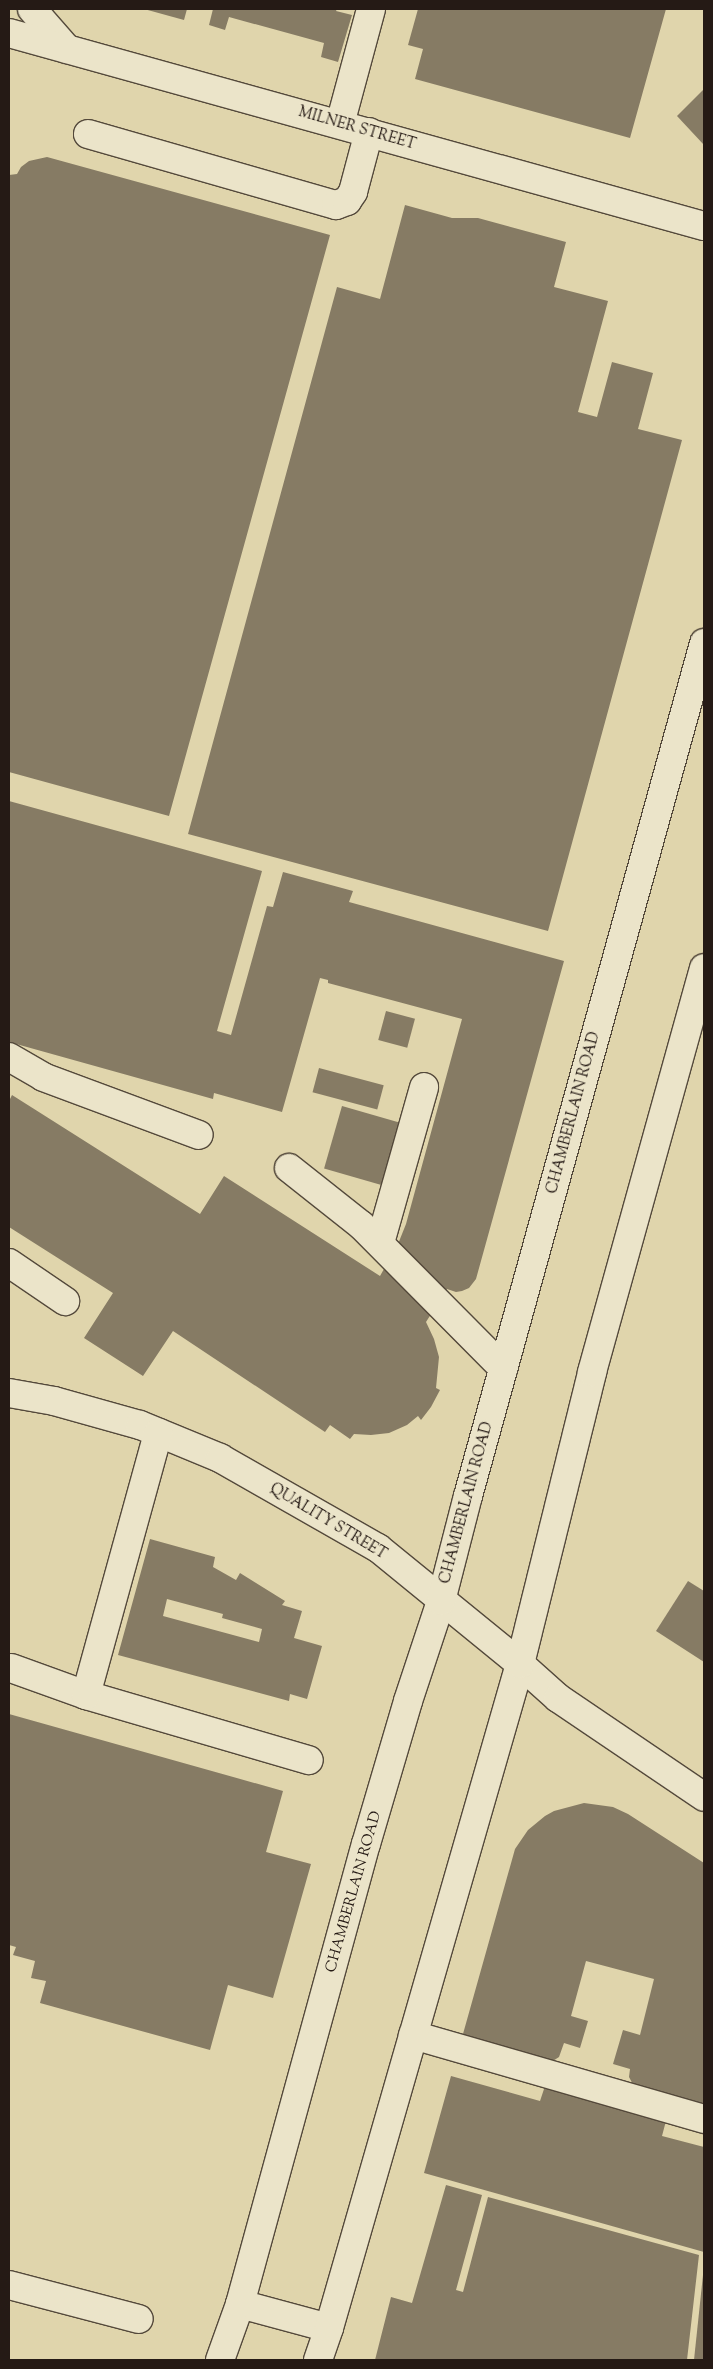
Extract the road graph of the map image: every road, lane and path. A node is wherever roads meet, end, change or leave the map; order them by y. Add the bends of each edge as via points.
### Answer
1 (32, 9) edge
2 (371, 9) edge
3 (9, 33) edge
4 (67, 49) junction
5 (340, 124) junction
6 (369, 132) junction
7 (88, 134) dead end
8 (704, 226) edge
9 (704, 643) edge
10 (704, 968) edge
11 (12, 1062) edge
12 (424, 1087) dead end
13 (199, 1135) dead end
14 (289, 1168) dead end
15 (380, 1244) junction
16 (9, 1264) edge
17 (65, 1301) dead end
18 (503, 1368) junction
19 (9, 1393) edge
20 (158, 1433) junction
21 (441, 1601) junction
22 (520, 1664) junction
23 (11, 1668) dead end
24 (86, 1696) junction
25 (309, 1760) dead end
26 (704, 1797) edge
27 (413, 2034) junction
28 (704, 2119) edge
29 (9, 2285) edge
30 (240, 2304) junction
31 (139, 2319) dead end
32 (329, 2328) junction
33 (220, 2360) edge
34 (318, 2360) edge

1 - 4 street
2 - 5 street
3 - 4 street, MILNER STREET
4 - 5 street, MILNER STREET
5 - 6 street, MILNER STREET
6 - 7 street via 353,192 347,201 336,205
6 - 8 street, MILNER STREET
9 - 18 street, CHAMBERLAIN ROAD
10 - 22 street via 592,1372
11 - 13 street
12 - 15 street
14 - 15 street via 361,1224
15 - 18 street
16 - 17 street
18 - 21 street, CHAMBERLAIN ROAD
19 - 20 street, QUALITY STREET via 54,1401
20 - 21 street, QUALITY STREET via 220,1458 378,1548
20 - 24 street
21 - 22 street, QUALITY STREET
21 - 30 street, CHAMBERLAIN ROAD via 366,1844
22 - 26 street, QUALITY STREET via 558,1698
22 - 27 street
23 - 24 street
24 - 25 street
27 - 28 street
27 - 32 street
29 - 31 street
30 - 32 street
30 - 33 street, CHAMBERLAIN ROAD
32 - 34 street

